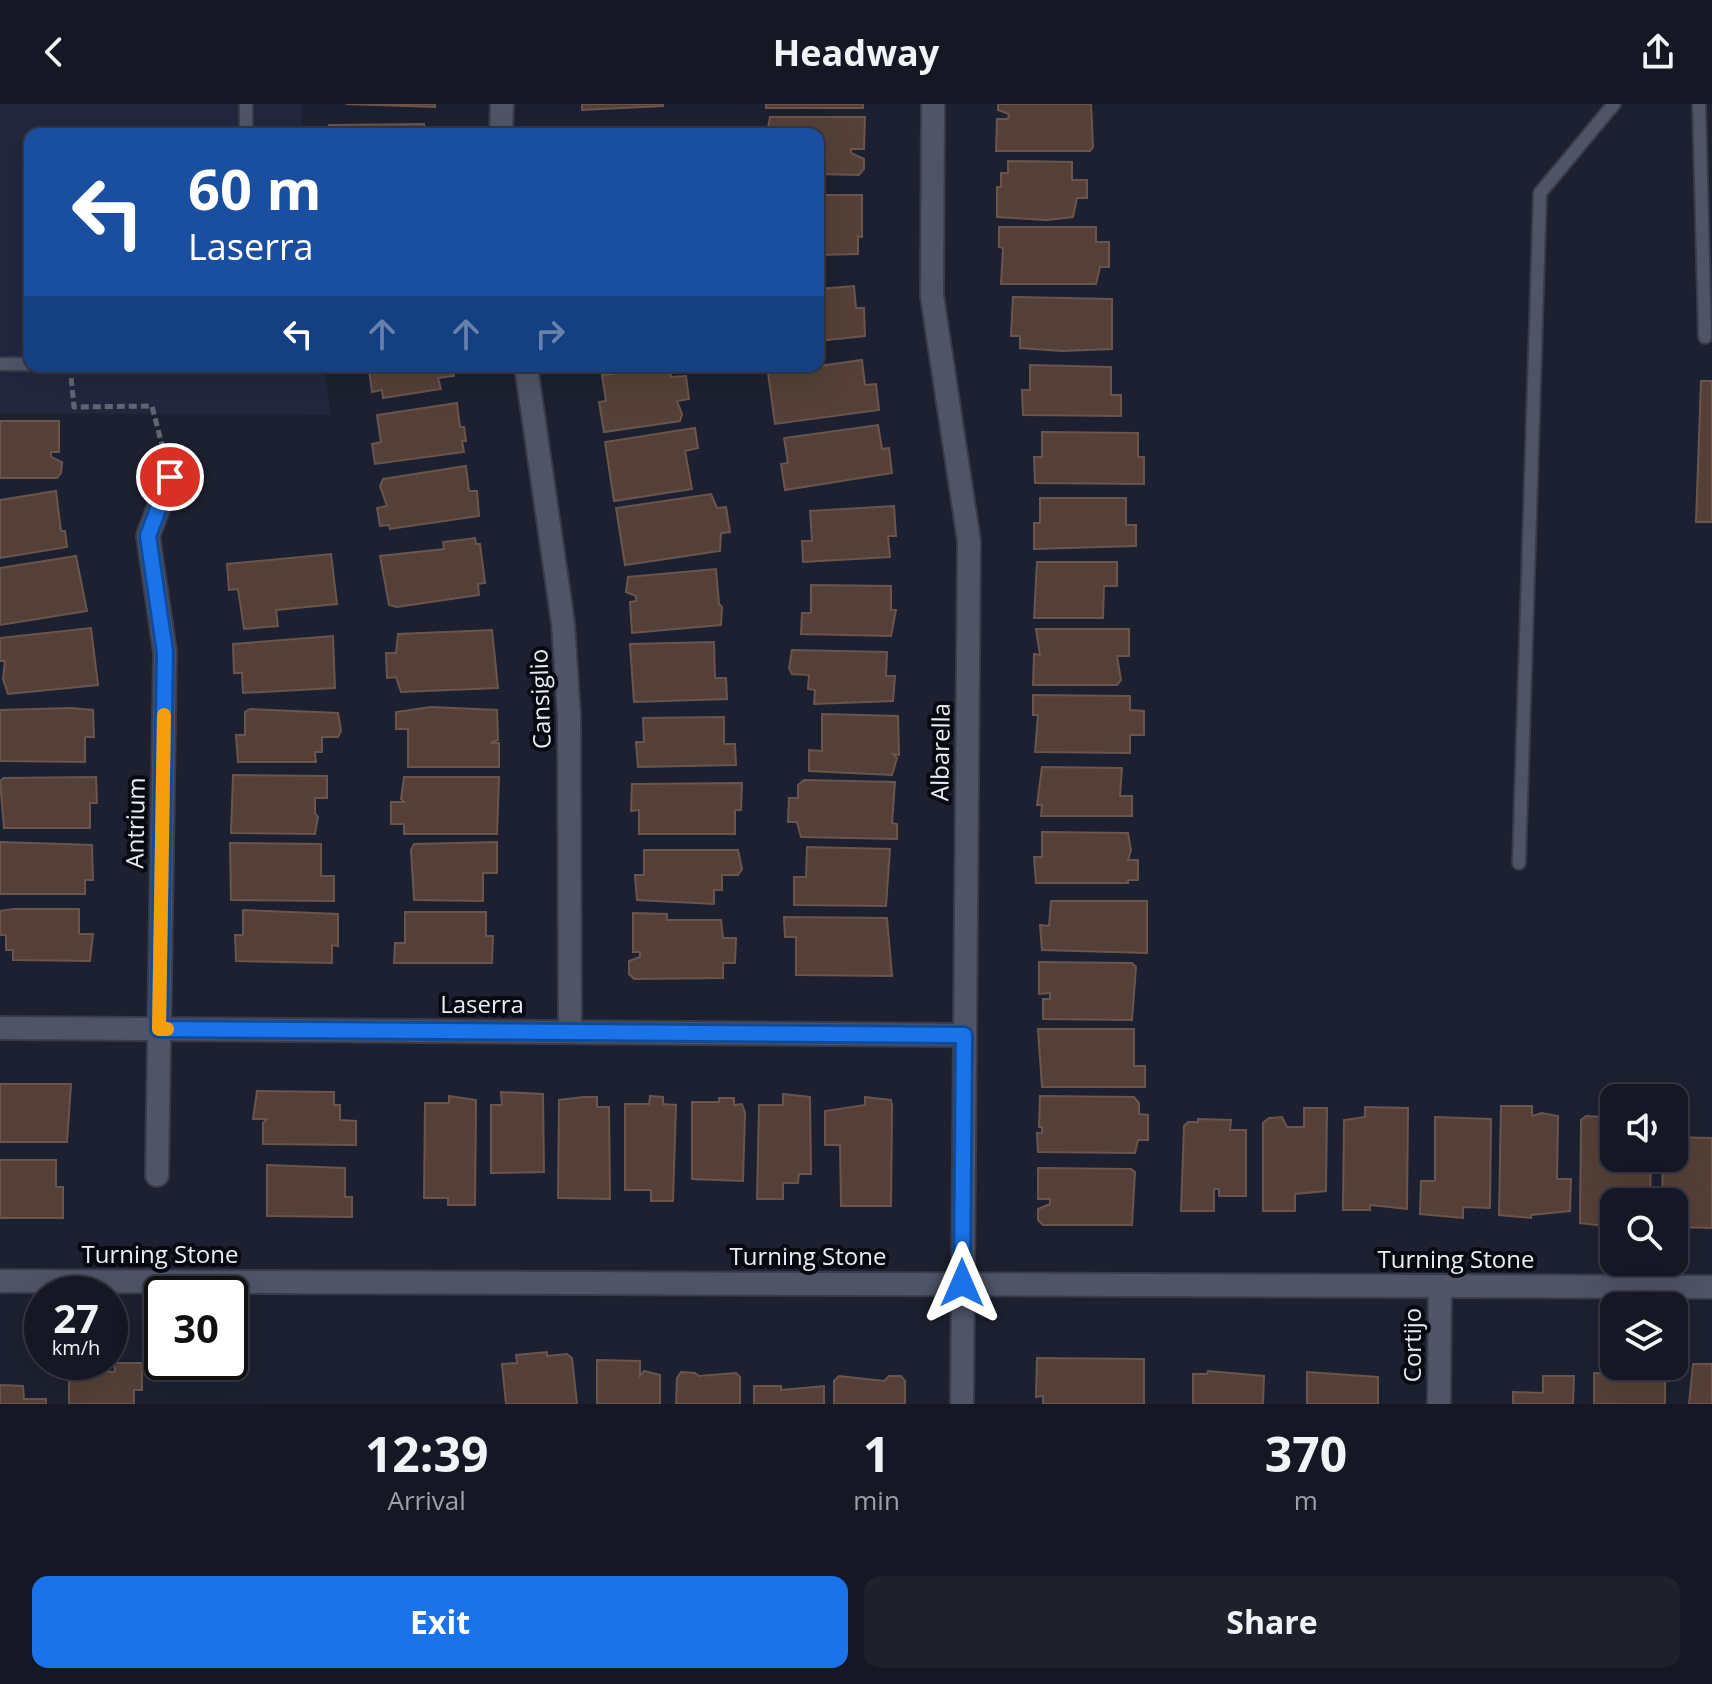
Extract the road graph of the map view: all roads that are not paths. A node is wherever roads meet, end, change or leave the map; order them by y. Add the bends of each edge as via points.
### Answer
1 (246, 104) edge
2 (502, 104) edge
3 (933, 104) edge
4 (1614, 104) edge
5 (1699, 104) edge
6 (246, 128) edge
7 (501, 128) edge
8 (1705, 337) dead end
9 (0, 364) edge
10 (24, 364) edge
11 (527, 372) edge
12 (170, 477) road end
13 (1519, 863) dead end
14 (0, 1028) edge
15 (159, 1029) junction
16 (570, 1032) junction
17 (964, 1035) junction
18 (157, 1175) dead end
19 (0, 1281) edge
20 (962, 1283) junction
21 (1440, 1286) junction
22 (1712, 1287) edge
23 (962, 1404) edge
24 (1439, 1404) edge

1 - 6 lane
2 - 7 street
3 - 17 street, Albarella via 932,296 969,541
4 - 13 lane via 1540,193
5 - 8 lane
9 - 10 lane
11 - 16 street, Cansiglio via 563,623 569,716
12 - 15 street, Antrium via 148,536 165,652
14 - 15 street, Laserra
15 - 16 street, Laserra
15 - 18 street, Antrium
16 - 17 street, Laserra
17 - 20 street, Albarella
19 - 20 street, Turning Stone
20 - 21 street, Turning Stone
20 - 23 street, Albarella
21 - 22 street, Turning Stone
21 - 24 street, Cortijo

